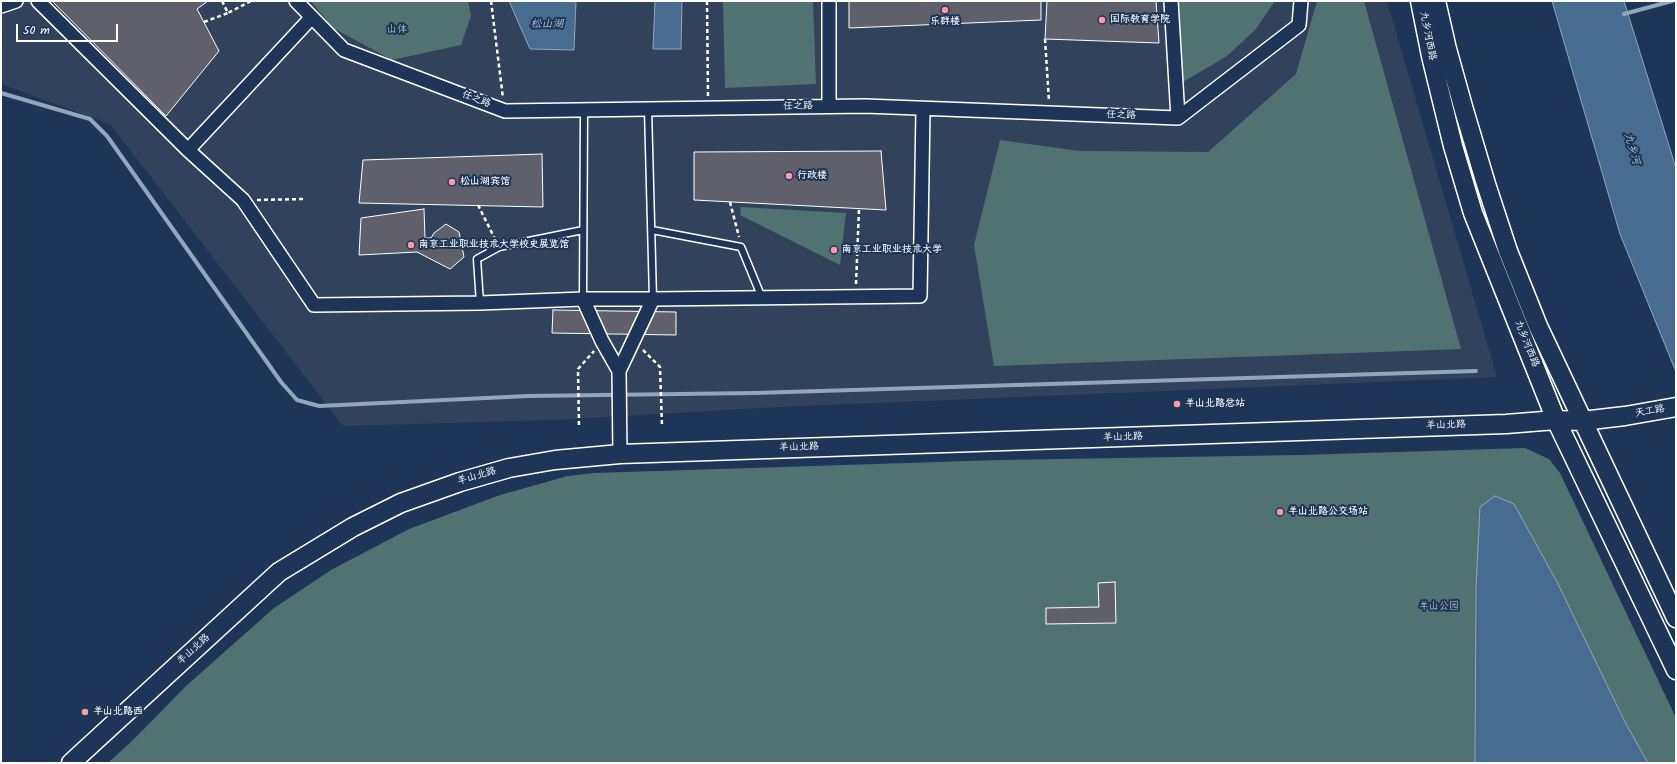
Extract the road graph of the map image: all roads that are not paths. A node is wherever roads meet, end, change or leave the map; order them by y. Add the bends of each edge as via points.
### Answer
1 (16, 1) edge
2 (38, 1) edge
3 (296, 1) edge
4 (829, 1) edge
5 (1171, 1) edge
6 (1301, 1) edge
7 (1420, 1) edge
8 (1436, 1) edge
9 (1, 6) edge
10 (312, 17) junction
11 (829, 106) junction
12 (923, 108) junction
13 (648, 109) junction
14 (584, 110) junction
15 (1178, 118) junction
16 (188, 150) junction
17 (583, 230) junction
18 (652, 230) junction
19 (762, 298) junction
20 (583, 299) junction
21 (653, 299) junction
22 (480, 303) junction
23 (619, 371) junction
24 (1676, 407) edge
25 (1625, 416) joint
26 (1556, 420) junction
27 (1582, 421) junction
28 (620, 454) junction
29 (1676, 618) edge
30 (1676, 670) edge
31 (71, 763) edge

1 - 9 street
2 - 16 street
3 - 10 street, 任之路
4 - 11 street
5 - 15 street
6 - 15 street via 1299,25
7 - 26 street, 九乡河西路 via 1452,146 1473,213
8 - 27 street, 九乡河西路 via 1446,49 1508,251 1538,326
10 - 14 street, 任之路 via 344,50 505,111
10 - 16 street
11 - 12 street, 任之路
11 - 13 street, 任之路
12 - 15 street, 任之路
12 - 19 street via 920,296
13 - 14 street, 任之路
13 - 18 lane
14 - 17 lane
16 - 22 street via 243,200 314,305
17 - 20 lane
17 - 22 lane via 499,247 477,259
18 - 19 lane via 741,247
18 - 21 lane
19 - 21 street
20 - 21 street
20 - 22 street
20 - 23 street
21 - 23 street
23 - 28 street
24 - 25 street, 天工路
25 - 27 street, 羊山北路
26 - 27 street, 羊山北路
26 - 28 street, 羊山北路 via 1506,424
26 - 30 street, 九乡河西路
27 - 29 street, 九乡河西路
28 - 31 street, 羊山北路 via 555,460 509,468 401,503 353,527 279,572

